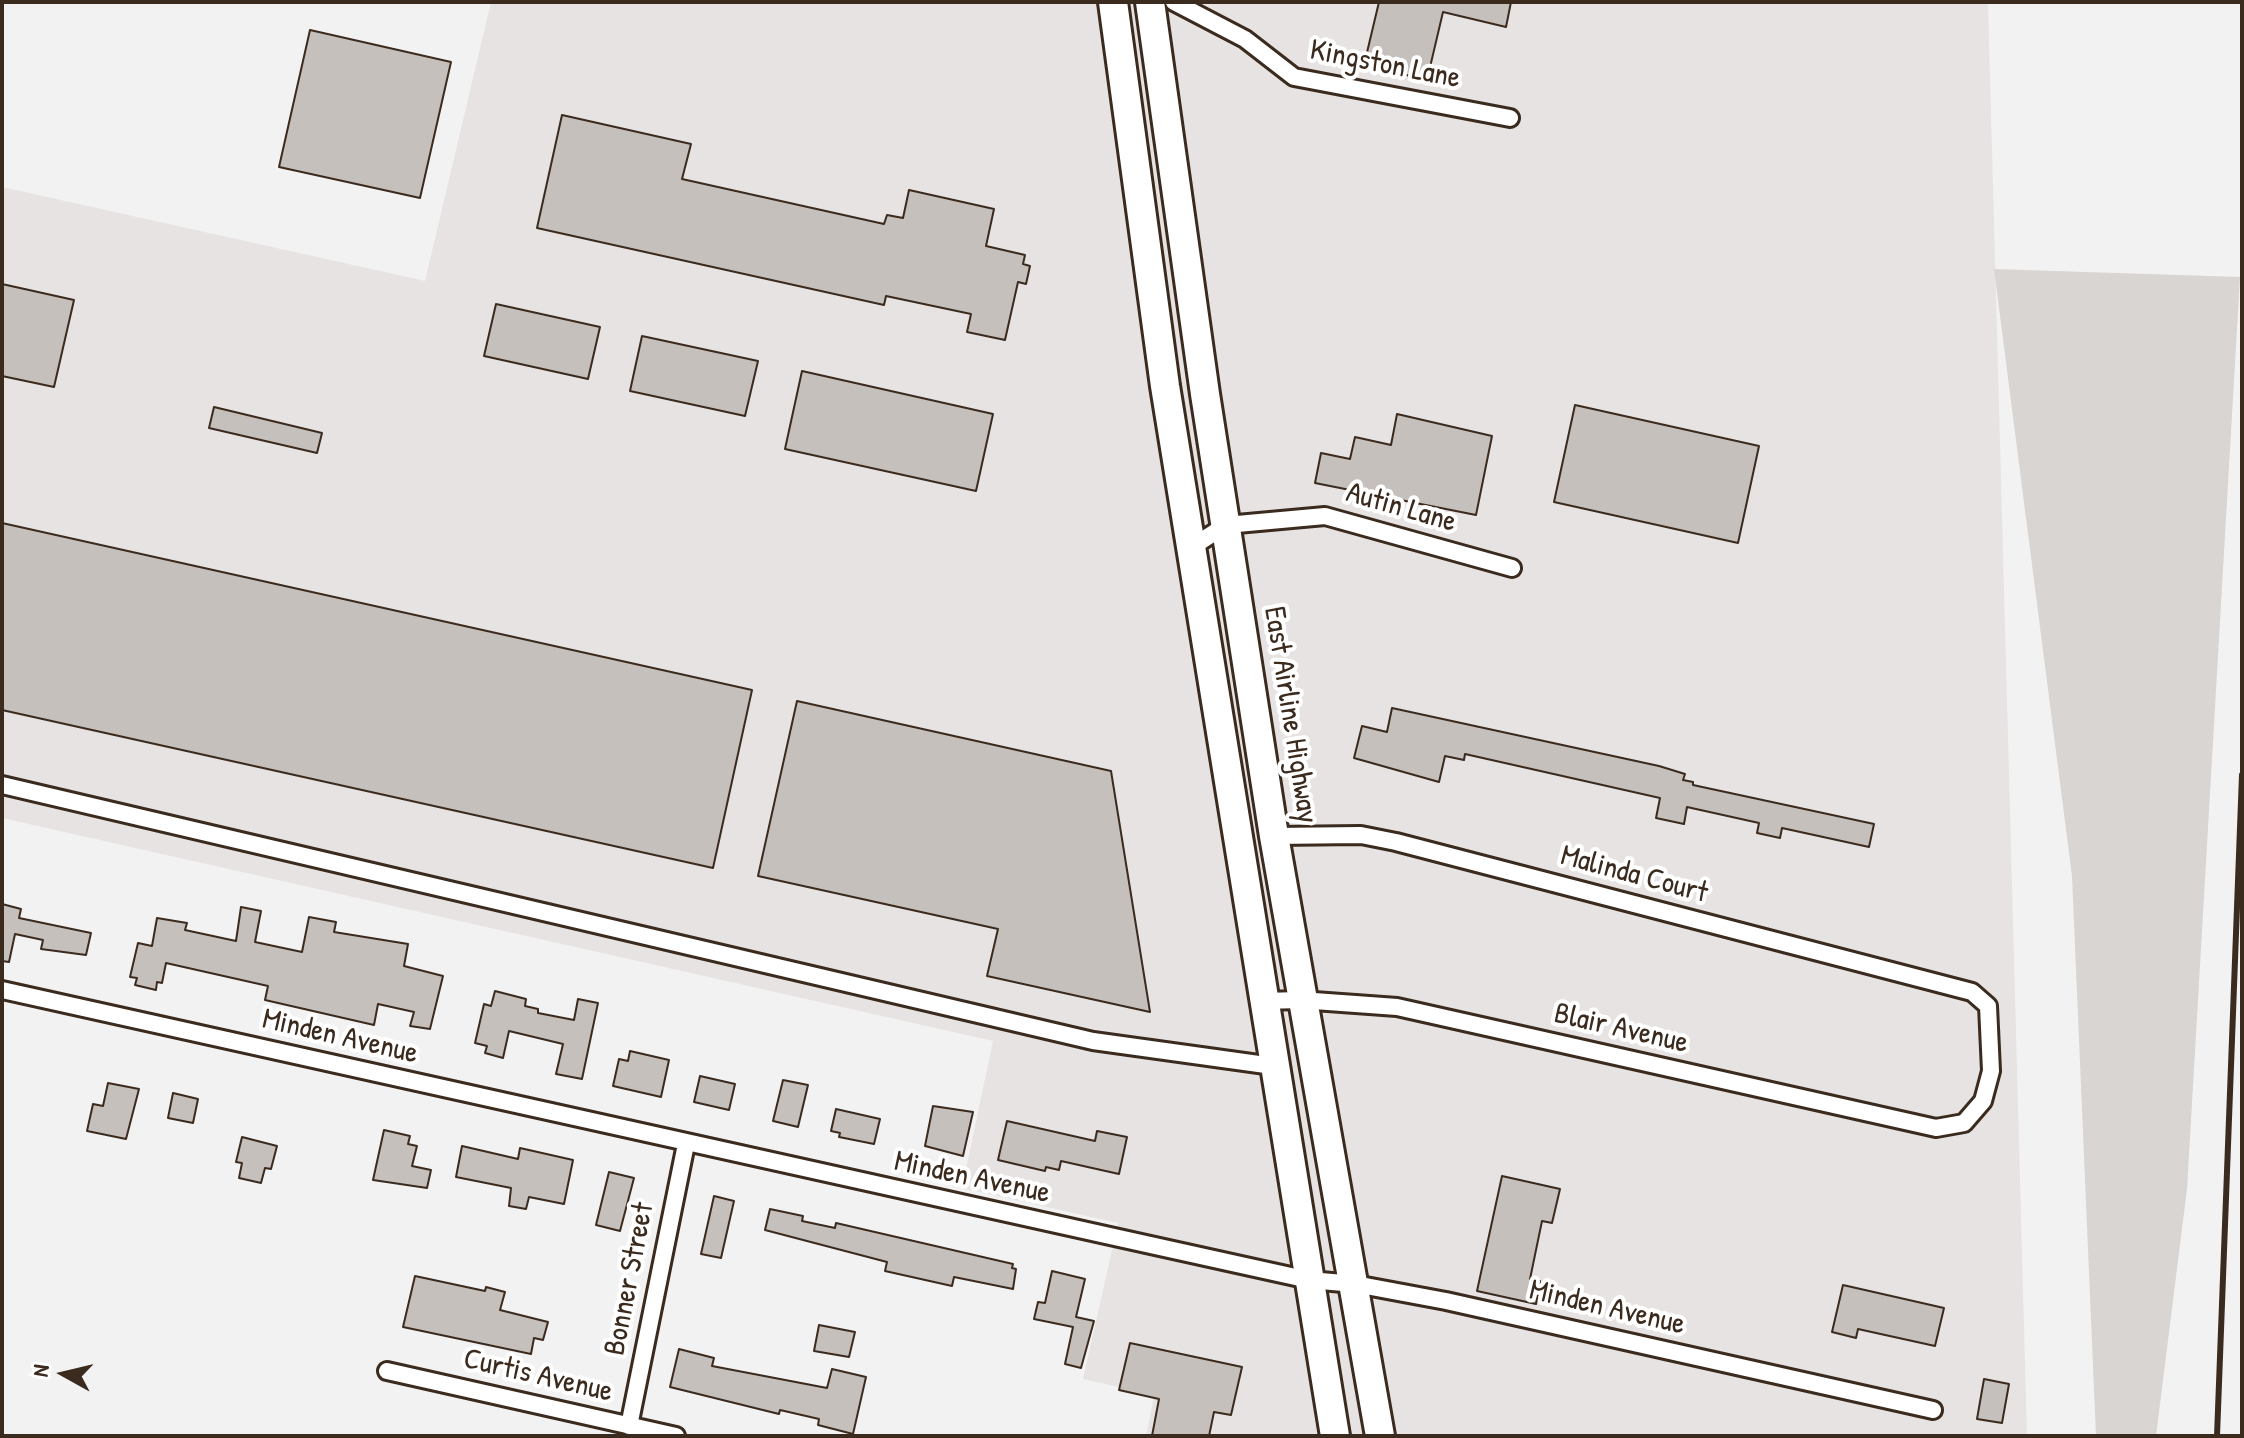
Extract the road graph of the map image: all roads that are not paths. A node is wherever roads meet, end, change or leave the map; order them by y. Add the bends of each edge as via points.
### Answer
1 (1113, 2) edge
2 (1150, 2) edge
3 (1174, 2) edge
4 (1510, 118) dead end
5 (1226, 525) junction
6 (1192, 547) junction
7 (1512, 568) dead end
8 (2, 785) edge
9 (1274, 836) junction
10 (2, 990) edge
11 (1300, 1000) junction
12 (1263, 1001) junction
13 (1273, 1066) junction
14 (1964, 1123) joint
15 (686, 1144) junction
16 (1309, 1280) junction
17 (1355, 1284) junction
18 (387, 1371) dead end
19 (1933, 1410) dead end
20 (629, 1426) junction
21 (676, 1436) edge
22 (1335, 1436) edge
23 (1380, 1436) edge

1 - 6 highway
2 - 5 highway, East Airline Highway
3 - 4 street, Kingston Lane via 1245,39 1294,77
5 - 6 street
5 - 7 street, Autin Lane via 1325,516
5 - 9 highway, East Airline Highway
6 - 12 highway
8 - 13 street via 1093,1041
9 - 11 highway, East Airline Highway
9 - 14 street, Malinda Court via 1361,835 1396,842 1975,995 1988,1006 1991,1071 1983,1101
10 - 15 street, Minden Avenue
11 - 12 street, Blair Avenue
11 - 14 street, Blair Avenue via 1397,1007 1936,1128
11 - 17 highway, East Airline Highway
12 - 13 highway
13 - 16 highway
15 - 16 street, Minden Avenue
15 - 20 street, Bonner Street
16 - 17 street, Minden Avenue
16 - 22 highway
17 - 19 street, Minden Avenue
17 - 23 highway, East Airline Highway
18 - 20 street, Curtis Avenue
20 - 21 street, Curtis Avenue

